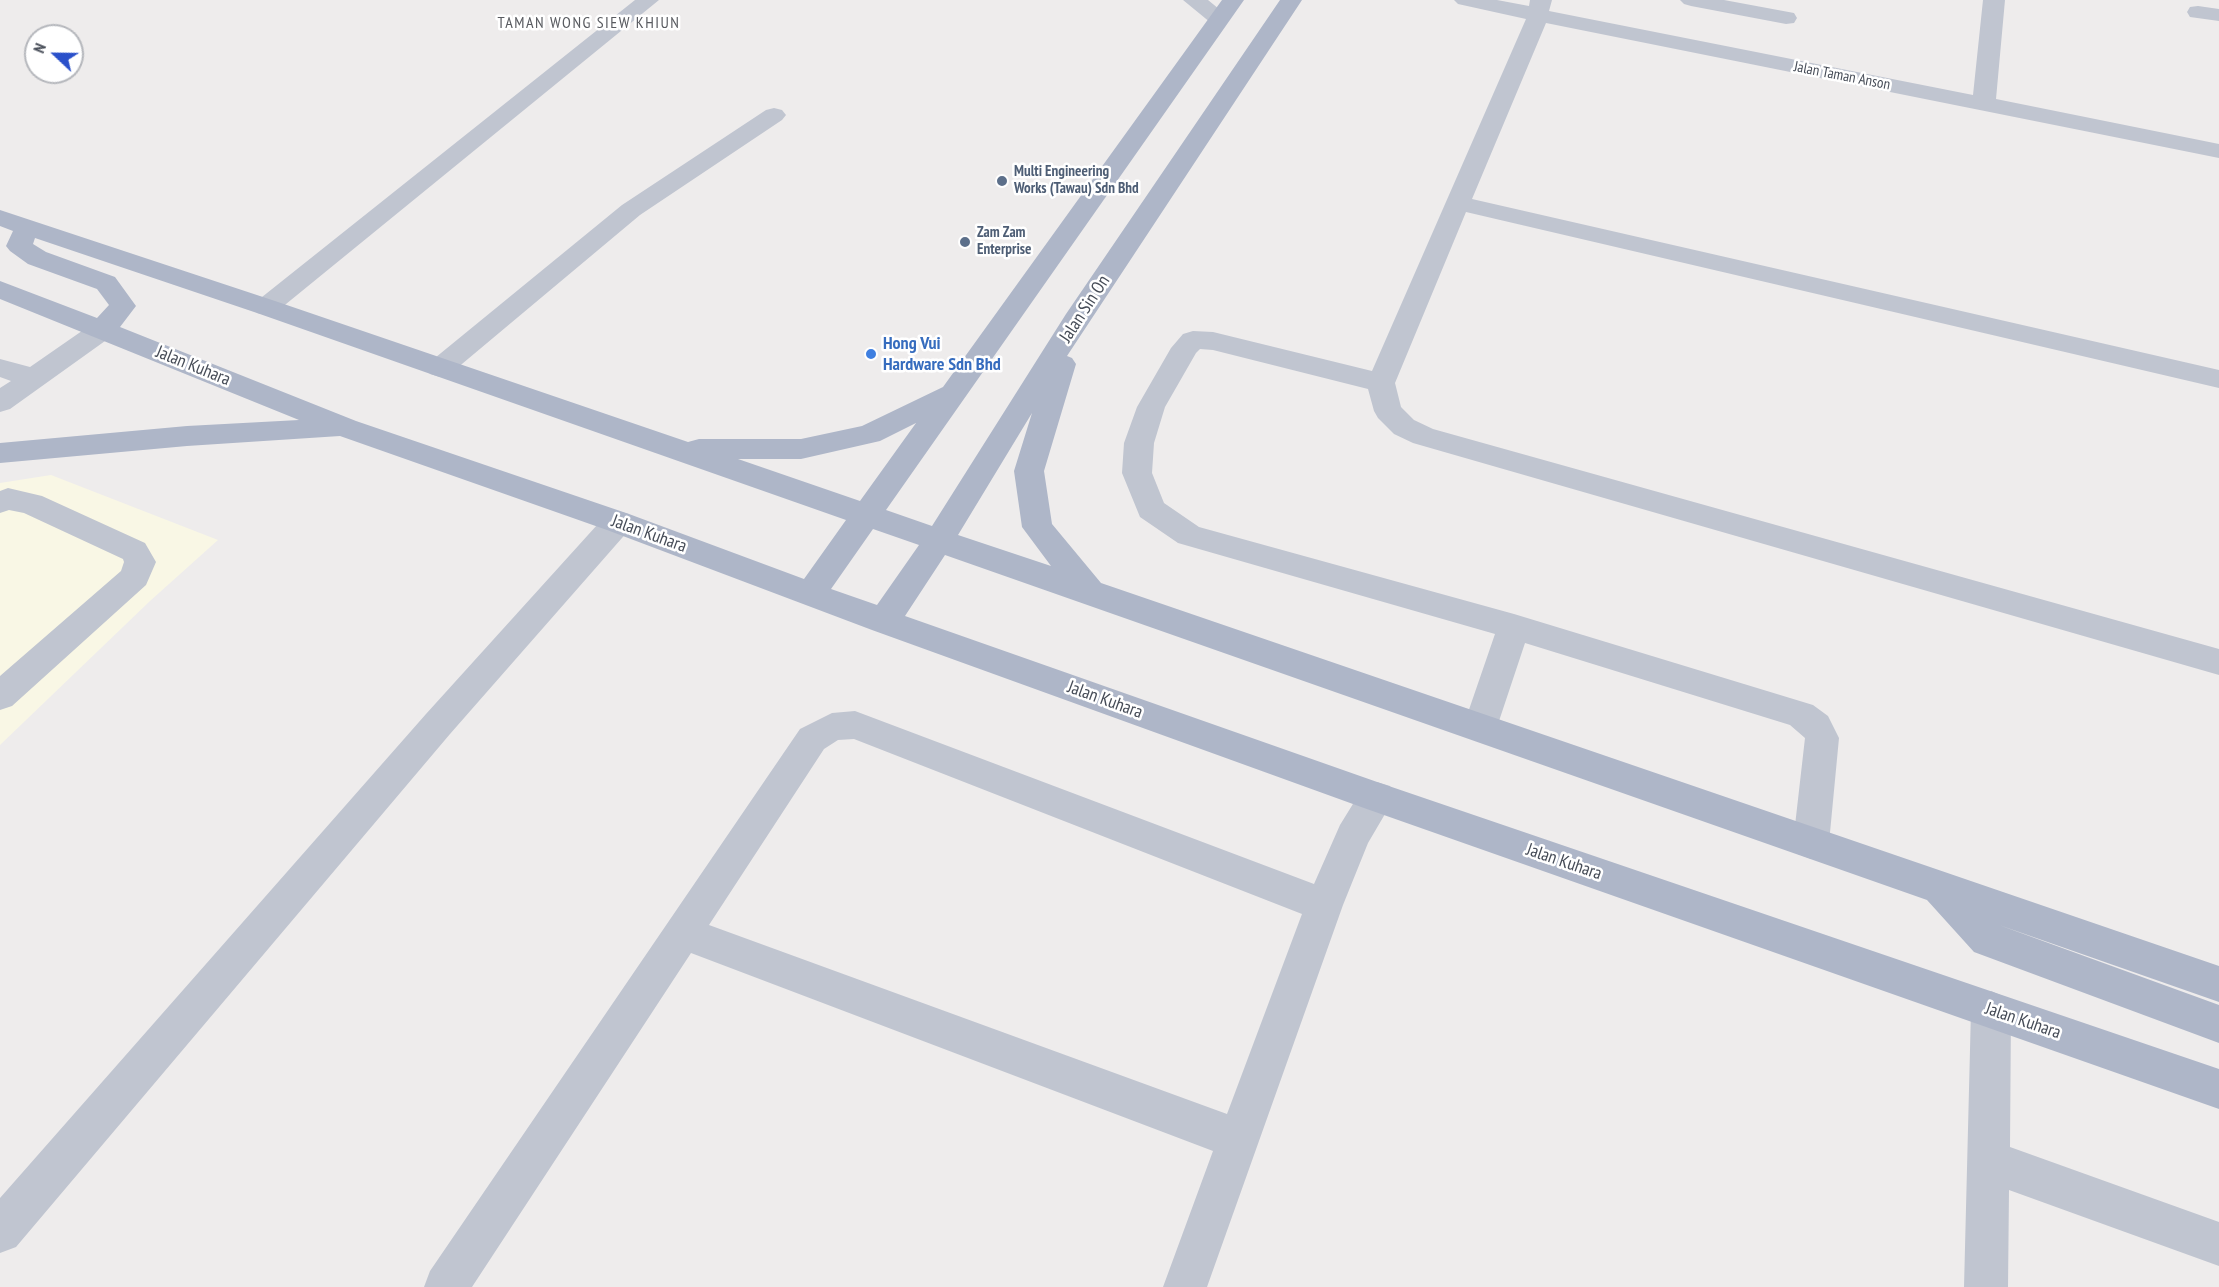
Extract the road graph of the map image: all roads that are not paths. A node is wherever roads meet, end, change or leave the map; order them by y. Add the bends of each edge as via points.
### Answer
1 (648, 0) edge
2 (1194, 0) edge
3 (1291, 0) edge
4 (1465, 0) edge
5 (1691, 0) edge
6 (1994, 0) edge
7 (1540, 7) edge
8 (1226, 9) edge
9 (1788, 9) edge
10 (1774, 62) junction
11 (1984, 104) junction
12 (774, 114) dead end
13 (2219, 151) edge
14 (1459, 203) junction
15 (0, 218) edge
16 (27, 227) junction
17 (0, 289) edge
18 (266, 307) junction
19 (1076, 320) junction
20 (102, 330) junction
21 (0, 368) edge
22 (440, 368) junction
23 (34, 378) junction
24 (2219, 379) edge
25 (1381, 383) junction
26 (956, 392) junction
27 (0, 402) edge
28 (346, 428) junction
29 (673, 449) junction
30 (0, 453) edge
31 (0, 502) edge
32 (866, 514) junction
33 (618, 522) junction
34 (939, 540) junction
35 (811, 593) junction
36 (1092, 594) junction
37 (884, 621) junction
38 (1514, 627) junction
39 (2219, 662) edge
40 (0, 696) edge
41 (1480, 727) junction
42 (1377, 797) junction
43 (1811, 843) junction
44 (1939, 888) junction
45 (1324, 905) junction
46 (682, 932) junction
47 (2219, 984) edge
48 (1991, 1010) junction
49 (2219, 1024) edge
50 (2219, 1089) edge
51 (1240, 1140) junction
52 (1989, 1161) junction
53 (0, 1231) edge
54 (2219, 1244) edge
55 (446, 1287) edge
56 (1185, 1287) edge
57 (1986, 1287) edge

1 - 18 street
2 - 8 street
3 - 19 main road, Jalan Sin On
4 - 7 street, Jalan Taman Anson
5 - 9 street
6 - 11 street
7 - 10 street, Jalan Taman Anson
7 - 14 street
8 - 26 main road
9 - 10 street
10 - 11 street, Jalan Taman Anson
11 - 13 street, Jalan Taman Anson
12 - 22 street via 631,210
14 - 24 street
14 - 25 street
15 - 16 main road
16 - 18 main road
16 - 20 main road via 19,246 37,258 106,283 123,306
17 - 20 main road, Jalan Kuhara
18 - 22 main road
19 - 34 main road, Jalan Sin On
19 - 36 main road via 1029,471 1037,527
20 - 23 street
20 - 28 main road, Jalan Kuhara
21 - 23 street
22 - 29 main road
23 - 27 street
25 - 38 street via 1213,341 1193,340 1151,407 1139,443 1137,473 1151,509 1189,535
25 - 39 street via 1388,411 1404,427 1424,436
26 - 29 main road via 870,434 801,449
26 - 32 main road
28 - 30 main road via 187,436
28 - 33 main road, Jalan Kuhara
29 - 32 main road
31 - 40 street via 8,499 31,504 134,551 140,562 135,577
32 - 34 main road
32 - 35 main road
33 - 35 main road, Jalan Kuhara
33 - 53 street
34 - 36 main road
34 - 37 main road, Jalan Sin On
35 - 37 main road, Jalan Kuhara
36 - 41 main road
37 - 42 main road, Jalan Kuhara
38 - 41 street
38 - 43 street via 1801,715 1816,726 1822,738
41 - 43 main road
42 - 45 street via 1353,836
42 - 48 main road, Jalan Kuhara
43 - 44 main road
44 - 47 main road
44 - 49 main road via 1988,940
45 - 46 street via 855,725 832,727 812,739
45 - 51 street
46 - 51 street
46 - 55 street
48 - 50 main road, Jalan Kuhara
48 - 52 street
51 - 56 street
52 - 54 street
52 - 57 street

